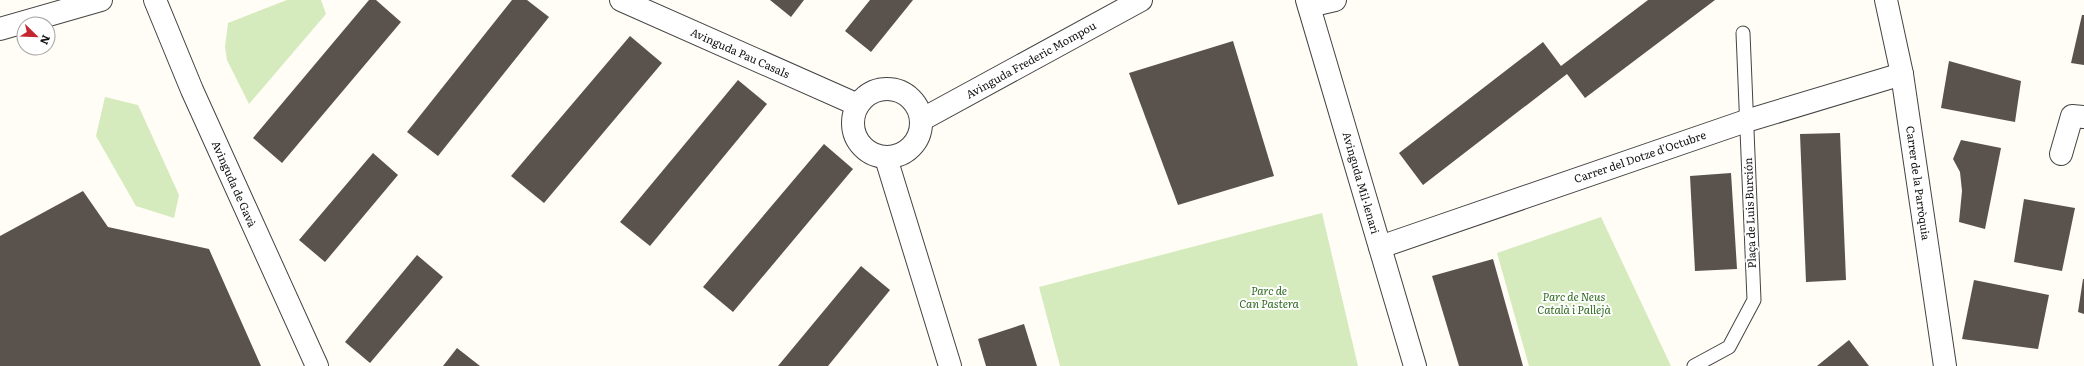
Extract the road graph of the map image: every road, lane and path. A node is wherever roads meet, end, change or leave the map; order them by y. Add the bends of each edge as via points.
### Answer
1 (101, 0) edge
2 (155, 0) edge
3 (621, 0) edge
4 (1141, 0) edge
5 (1335, 0) edge
6 (1886, 0) edge
7 (1308, 3) edge
8 (0, 29) edge
9 (1743, 33) dead end
10 (1902, 74) junction
11 (858, 105) junction
12 (2084, 117) edge
13 (921, 120) junction
14 (1746, 121) junction
15 (2061, 154) dead end
16 (886, 158) junction
17 (1380, 247) junction
18 (317, 366) edge
19 (950, 366) edge
20 (1415, 366) edge
21 (1694, 366) edge
22 (1945, 366) edge

1 - 8 street
2 - 18 street, Avinguda de Gavà via 192,90
3 - 11 street, Avinguda Pau Casals
4 - 13 street, Avinguda Frederic Mompou
5 - 7 street
6 - 10 street, Carrer de la Parròquia
7 - 17 street, Avinguda Mil·lenari
9 - 14 lane, Plaça de Luis Burción
10 - 14 street, Carrer del Dotze d'Octubre
10 - 22 street, Carrer de la Parròquia
11 - 13 street via 875,92 886,89 898,91 911,99 918,108
11 - 16 street via 853,128 856,137 872,154
12 - 15 street via 2072,116
13 - 16 street via 918,137 911,147 898,156
14 - 17 street, Carrer del Dotze d'Octubre
14 - 21 lane, Plaça de Luis Burción via 1754,300 1729,347
16 - 19 street
17 - 20 street, Avinguda Mil·lenari

